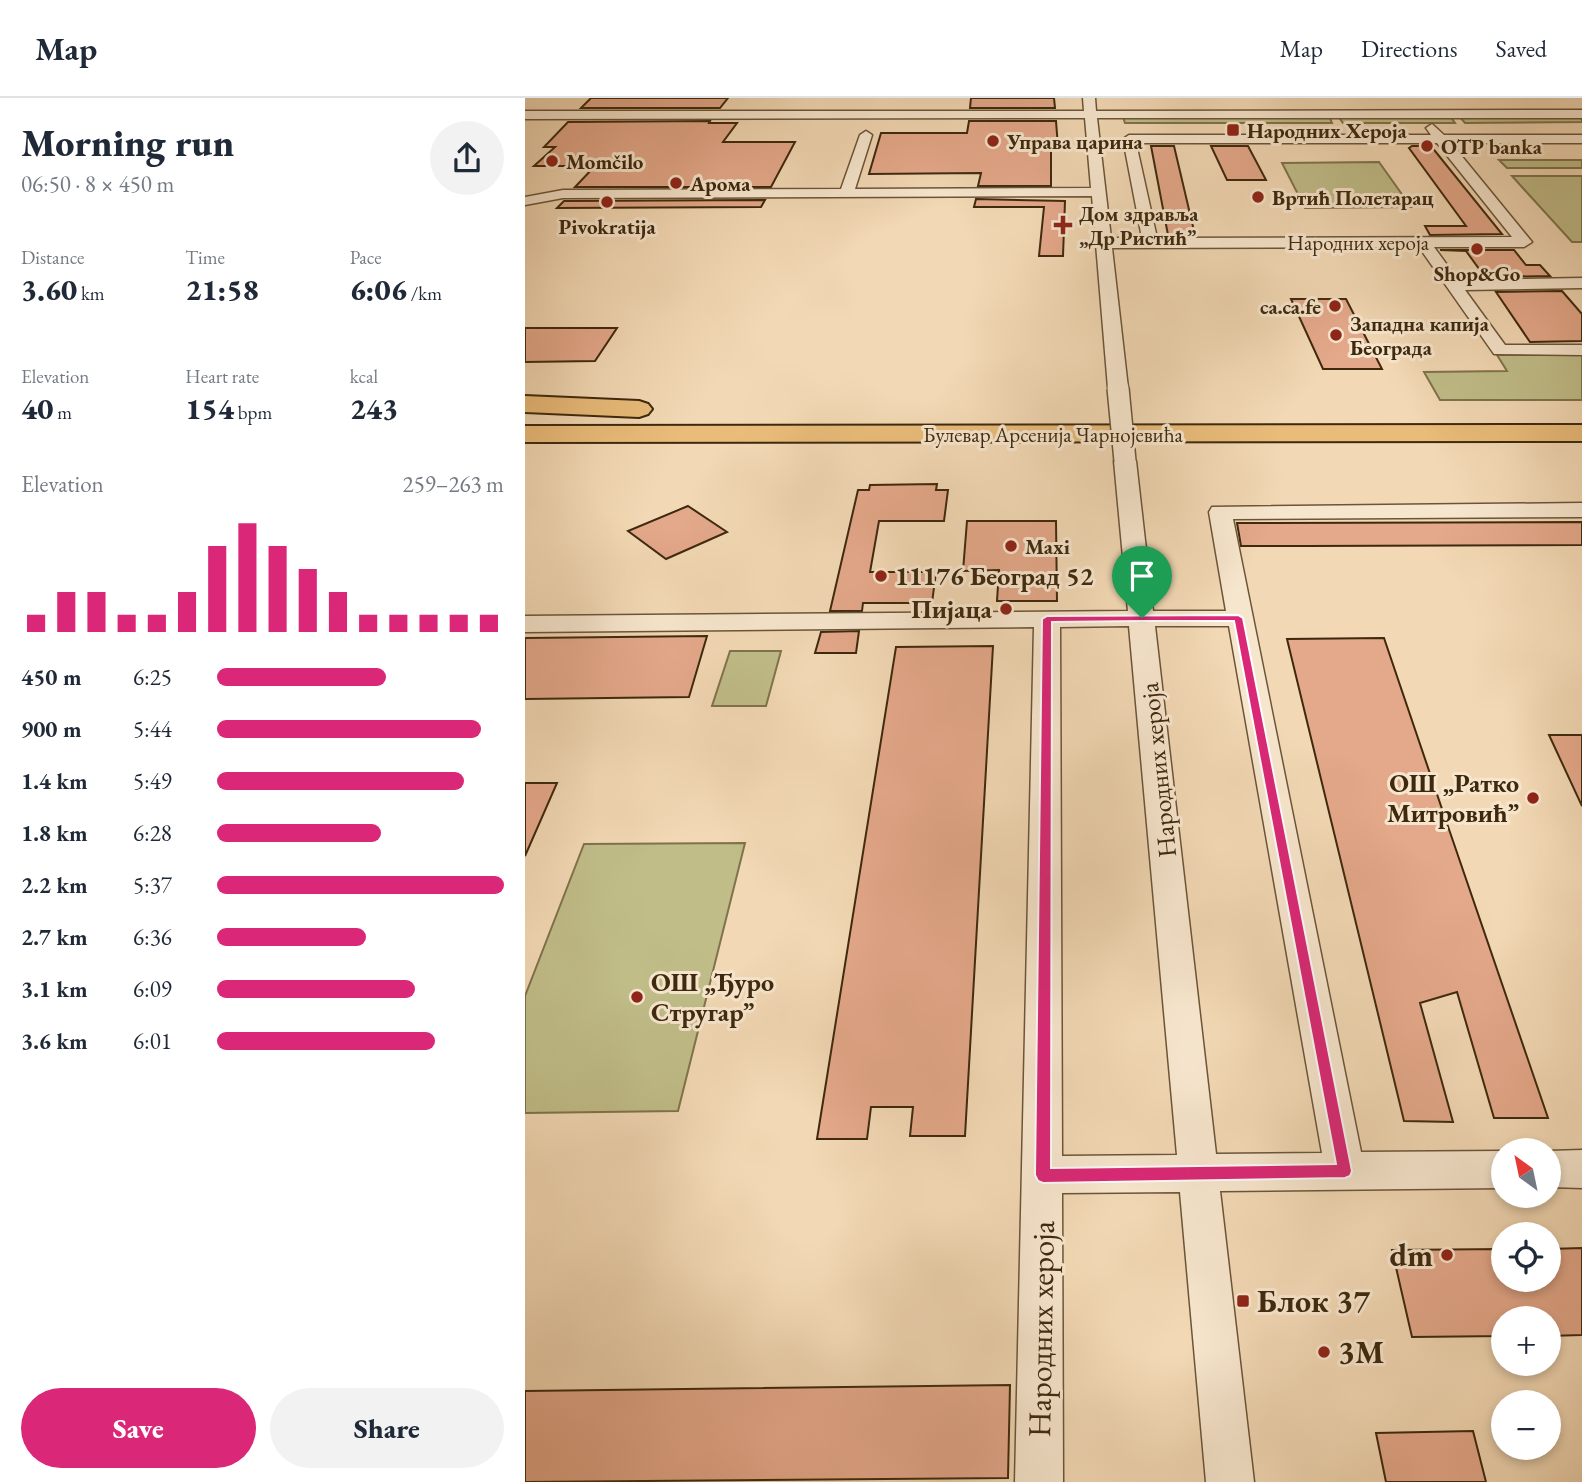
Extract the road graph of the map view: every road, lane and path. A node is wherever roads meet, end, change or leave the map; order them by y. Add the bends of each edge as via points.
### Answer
1 (1089, 98) edge
2 (1582, 114) edge
3 (525, 115) edge
4 (1091, 119) junction
5 (1582, 125) edge
6 (1431, 126) junction
7 (866, 135) dead end
8 (1442, 139) junction
9 (1582, 139) edge
10 (847, 192) junction
11 (1098, 192) junction
12 (525, 201) edge
13 (1423, 242) junction
14 (1103, 243) junction
15 (1150, 243) junction
16 (1582, 283) edge
17 (1456, 285) junction
18 (1582, 350) edge
19 (525, 404) edge
20 (1582, 417) edge
21 (525, 418) edge
22 (739, 427) junction
23 (1582, 433) edge
24 (525, 434) edge
25 (525, 450) edge
26 (1582, 510) edge
27 (1142, 618) junction
28 (1238, 618) junction
29 (1058, 619) junction
30 (525, 624) edge
31 (1491, 1169) edge
32 (1561, 1169) edge
33 (1582, 1169) edge
34 (1345, 1171) junction
35 (1199, 1172) junction
36 (1043, 1175) junction
37 (1039, 1482) edge
38 (1230, 1482) edge

1 - 4 street, Народних хероја
2 - 4 street
3 - 4 street via 734,110 931,115 988,122
4 - 6 street
4 - 11 street, Народних хероја
5 - 6 street
6 - 8 street
7 - 10 street
8 - 9 street
8 - 13 street, Народних хероја via 1524,242
8 - 15 street via 1129,139
10 - 11 street
10 - 12 street via 563,194
11 - 14 street, Народних хероја
13 - 15 street, Народних хероја
13 - 17 street
14 - 15 street, Народних хероја
14 - 27 street, Народних хероја, bridge
16 - 17 street
17 - 18 street via 1500,350
19 - 22 highway via 716,413
20 - 22 highway, Булевар Арсенија Чарнојевића
21 - 22 highway, Булевар Арсенија Чарнојевића
22 - 23 highway, Булевар Арсенија Чарнојевића
22 - 24 highway, Булевар Арсенија Чарнојевића
22 - 25 highway via 672,443
26 - 28 street via 1220,512
27 - 28 street
27 - 29 street
27 - 35 street, Народних хероја
28 - 34 street
29 - 30 street
29 - 36 street, Народних хероја
31 - 34 street
32 - 33 street
34 - 35 street
35 - 36 street
35 - 38 street, Народних хероја
36 - 37 street, Народних хероја

